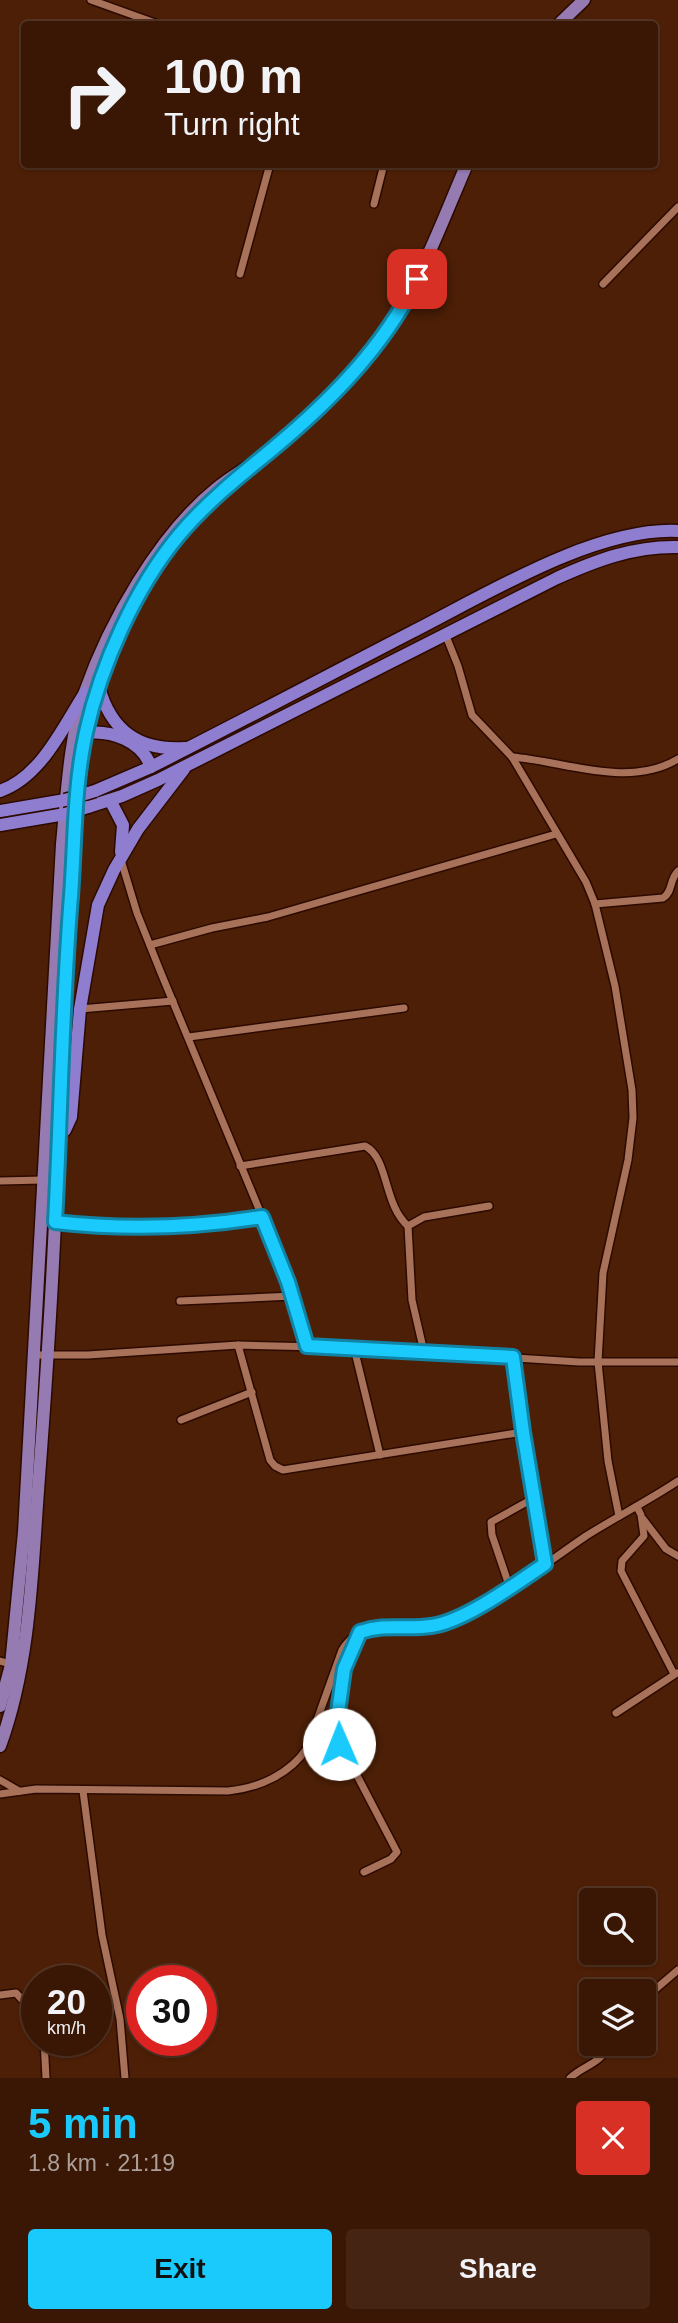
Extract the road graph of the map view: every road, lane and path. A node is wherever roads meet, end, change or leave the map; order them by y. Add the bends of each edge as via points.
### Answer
1 (90, 0) edge
2 (584, 0) edge
3 (150, 21) edge
4 (562, 21) edge
5 (269, 168) edge
6 (383, 168) edge
7 (465, 168) edge
8 (374, 204) dead end
9 (678, 206) edge
10 (240, 274) dead end
11 (603, 284) dead end
12 (678, 531) edge
13 (678, 547) edge
14 (146, 577) junction
15 (512, 581) junction
16 (519, 597) junction
17 (446, 636) junction
18 (99, 687) junction
19 (85, 692) junction
20 (86, 733) junction
21 (189, 748) junction
22 (512, 757) junction
23 (678, 759) edge
24 (186, 766) junction
25 (151, 767) junction
26 (0, 791) edge
27 (110, 800) junction
28 (0, 811) edge
29 (0, 825) edge
30 (555, 834) junction
31 (120, 859) junction
32 (678, 871) edge
33 (595, 904) junction
34 (150, 945) junction
35 (173, 1001) junction
36 (404, 1008) dead end
37 (80, 1009) junction
38 (189, 1037) junction
39 (52, 1135) junction
40 (240, 1166) junction
41 (43, 1180) junction
42 (0, 1181) edge
43 (489, 1206) dead end
44 (262, 1217) junction
45 (55, 1222) junction
46 (408, 1226) junction
47 (293, 1296) junction
48 (180, 1301) dead end
49 (238, 1345) junction
50 (307, 1346) junction
51 (354, 1348) junction
52 (424, 1352) junction
53 (41, 1355) junction
54 (513, 1357) junction
55 (598, 1362) junction
56 (678, 1362) edge
57 (252, 1392) junction
58 (181, 1420) dead end
59 (523, 1432) junction
60 (380, 1455) junction
61 (678, 1481) edge
62 (534, 1498) junction
63 (637, 1507) junction
64 (641, 1515) junction
65 (619, 1516) junction
66 (678, 1556) edge
67 (545, 1564) junction
68 (510, 1588) junction
69 (360, 1632) junction
70 (11, 1665) edge
71 (676, 1674) edge
72 (0, 1706) edge
73 (616, 1713) dead end
74 (0, 1746) edge
75 (0, 1780) edge
76 (19, 1791) junction
77 (83, 1791) junction
78 (0, 1794) edge
79 (364, 1872) dead end
80 (678, 1970) edge
81 (656, 1988) edge
82 (0, 1995) edge
83 (21, 1998) edge
84 (45, 2056) edge
85 (603, 2056) edge
86 (46, 2078) edge
87 (125, 2078) edge
88 (569, 2078) edge

1 - 3 street
2 - 4 main road
5 - 10 street
6 - 8 street
7 - 14 main road via 410,294 377,344 328,399 185,519
9 - 11 street
12 - 15 highway via 645,532 590,546
13 - 16 highway via 626,551 599,559
14 - 18 main road
14 - 19 main road via 111,633
15 - 16 highway
15 - 21 highway
16 - 17 highway
17 - 22 street via 472,715
17 - 24 highway
18 - 20 main road
18 - 21 highway via 108,714 128,735 162,748
19 - 26 highway via 27,776
19 - 39 main road via 71,755 62,844
20 - 25 highway via 110,733 125,739 146,754
20 - 39 main road
21 - 25 highway
22 - 23 street via 615,772 659,767
22 - 30 street
24 - 27 highway
24 - 31 highway
25 - 28 highway, bridge via 65,800
27 - 29 highway, bridge via 65,814
27 - 31 highway via 123,825
30 - 33 street
30 - 34 street via 268,917
31 - 34 street
31 - 37 highway via 98,905
32 - 33 street via 663,898
33 - 55 street via 615,986 633,1107 628,1160 603,1273
34 - 35 street
35 - 37 street
35 - 38 street
36 - 38 street
37 - 39 highway via 71,1117 65,1130
38 - 40 street
39 - 41 main road
39 - 45 main road
40 - 44 street
40 - 46 street via 365,1146 376,1156 394,1210
41 - 42 street
41 - 53 main road
43 - 46 street via 424,1217
44 - 45 street via 152,1227
44 - 47 street
45 - 53 main road
46 - 52 street via 412,1300
47 - 48 street
47 - 50 street
49 - 50 street
49 - 53 street
49 - 57 street
50 - 51 street
51 - 52 street
51 - 60 street
52 - 54 street
53 - 70 main road
54 - 55 street
54 - 59 street
55 - 56 street
55 - 65 street
57 - 58 street
57 - 60 street via 270,1460 279,1469
59 - 60 street
59 - 62 street
61 - 63 street
62 - 67 street
62 - 68 street via 491,1522
63 - 64 street
63 - 65 street
64 - 66 street via 666,1549
64 - 71 street via 644,1536 622,1561 621,1571
65 - 67 street
67 - 68 street
68 - 69 street via 432,1626 381,1626
69 - 77 street via 342,1650 307,1748 282,1773 237,1790
69 - 79 street via 344,1669 338,1739 397,1852
70 - 72 main road
70 - 74 main road via 13,1708
71 - 73 street
75 - 76 street
76 - 77 street
76 - 78 street
77 - 87 street via 102,1936 120,2019
80 - 81 street
82 - 83 street via 16,1993
84 - 86 street
85 - 88 street

